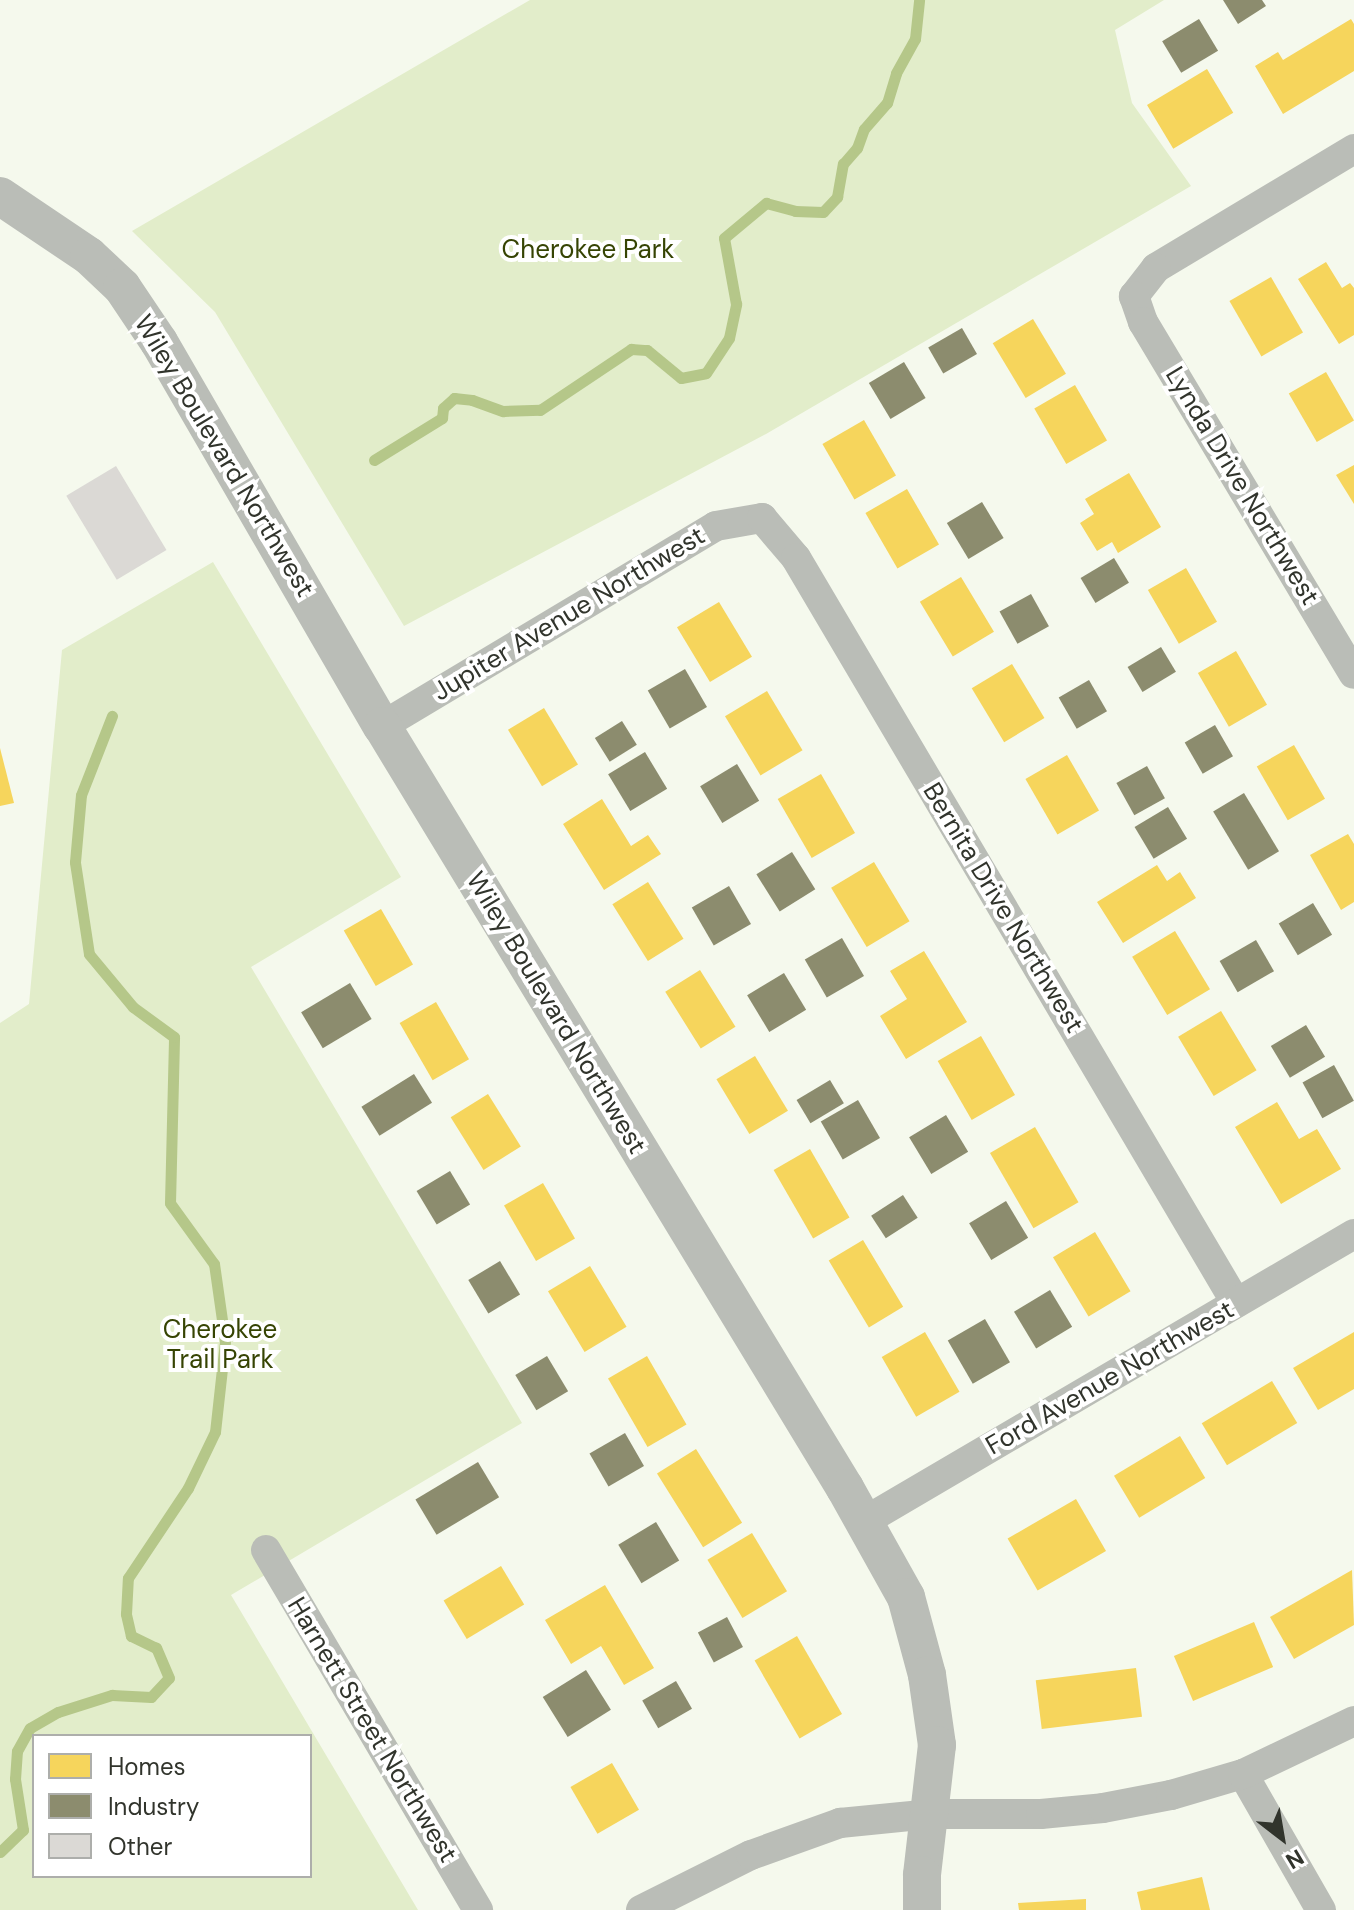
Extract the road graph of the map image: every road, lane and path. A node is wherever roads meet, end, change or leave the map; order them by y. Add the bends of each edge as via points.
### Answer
1 (1354, 149) edge
2 (0, 196) edge
3 (762, 518) joint
4 (1354, 674) edge
5 (382, 726) junction
6 (1354, 1234) edge
7 (1236, 1303) junction
8 (865, 1521) junction
9 (266, 1550) dead end
10 (1354, 1721) edge
11 (1243, 1774) junction
12 (930, 1814) junction
13 (478, 1910) edge
14 (641, 1910) edge
15 (922, 1910) edge
16 (1321, 1910) edge

1 - 4 street, Lynda Drive Northwest via 1156,268 1134,296 1143,322
2 - 5 street, Wiley Boulevard Northwest via 89,256 122,287
3 - 5 street, Jupiter Avenue Northwest via 716,526
3 - 7 street, Bernita Drive Northwest via 796,558
5 - 8 street, Wiley Boulevard Northwest
6 - 7 street, Ford Avenue Northwest
7 - 8 street, Ford Avenue Northwest
8 - 12 street, Wiley Boulevard Northwest via 906,1597 927,1675 937,1745
9 - 13 street, Harnett Street Northwest
10 - 11 street
11 - 12 street via 1103,1808
11 - 16 street
12 - 14 street via 840,1823 751,1855
12 - 15 street, Wiley Boulevard Northwest

